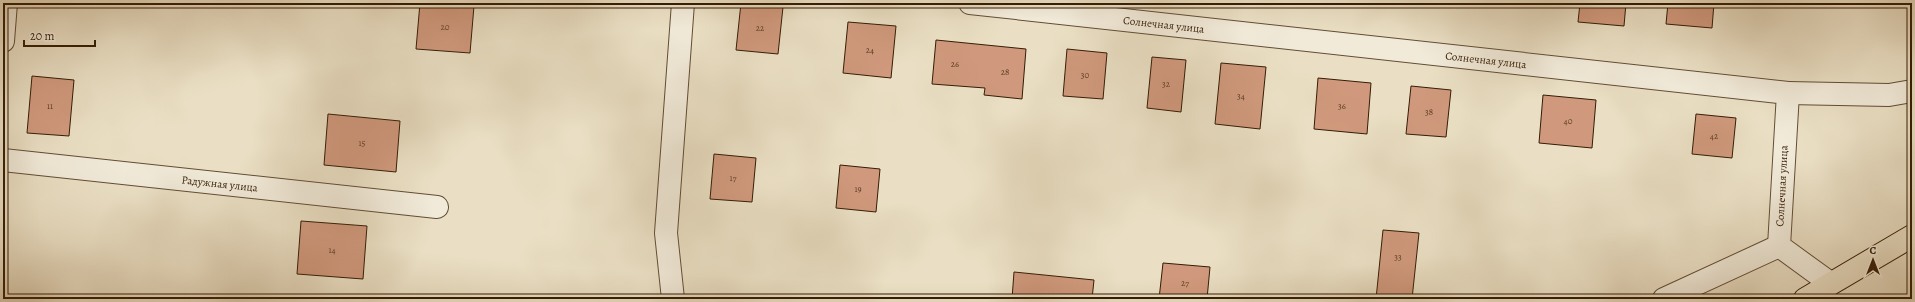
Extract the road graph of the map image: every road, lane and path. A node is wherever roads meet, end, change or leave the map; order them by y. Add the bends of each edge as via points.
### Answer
1 (6, 3) edge
2 (683, 3) edge
3 (970, 3) edge
4 (3, 41) edge
5 (1912, 91) edge
6 (1788, 93) junction
7 (3, 160) edge
8 (438, 207) dead end
9 (1912, 236) edge
10 (1779, 246) junction
11 (1830, 283) junction
12 (673, 299) edge
13 (1664, 299) edge
14 (1805, 299) edge

1 - 4 street
2 - 12 street via 666,233
3 - 6 street, Солнечная улица
5 - 6 street via 1889,96
6 - 10 street, Солнечная улица
7 - 8 street, Радужная улица
9 - 11 main road
10 - 11 street
10 - 13 street
11 - 14 main road

